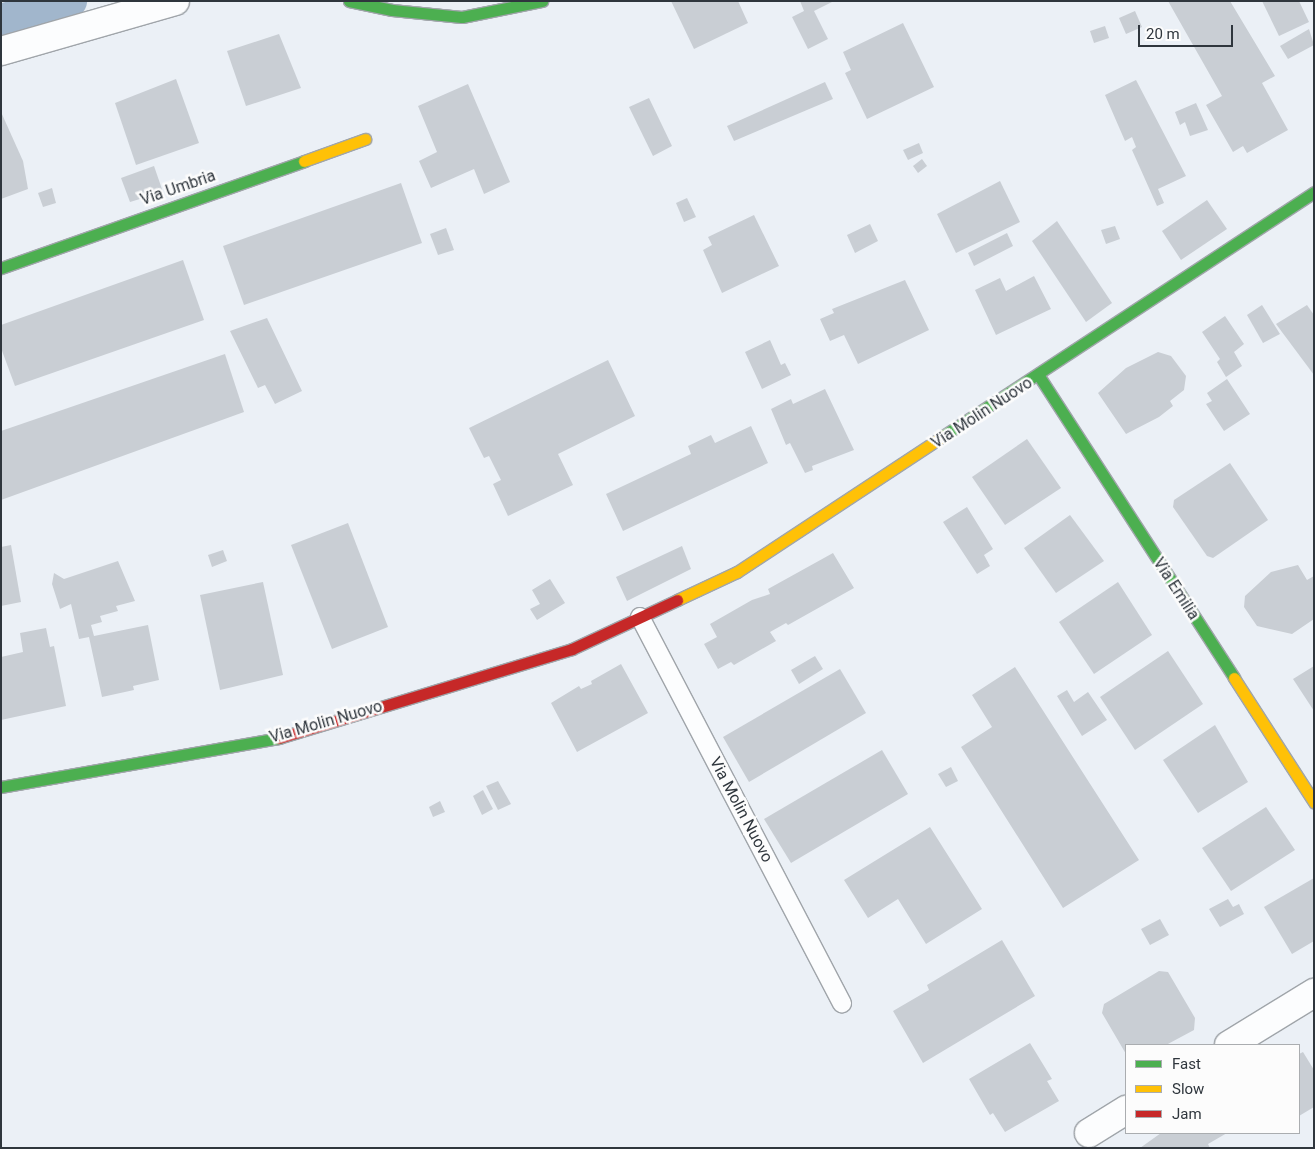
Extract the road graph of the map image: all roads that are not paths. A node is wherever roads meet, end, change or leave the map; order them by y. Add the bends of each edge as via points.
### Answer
1 (175, 1) edge
2 (349, 1) edge
3 (542, 1) edge
4 (1, 51) edge
5 (365, 140) dead end
6 (1314, 192) edge
7 (1, 268) edge
8 (1039, 376) junction
9 (640, 617) junction
10 (1, 787) edge
11 (1314, 802) edge
12 (1314, 992) edge
13 (842, 1003) dead end
14 (1231, 1044) edge
15 (1125, 1111) edge
16 (1090, 1133) dead end

1 - 4 street
2 - 3 main road via 392,10 462,17
5 - 7 main road, Via Umbria
6 - 8 main road, Via Molin Nuovo
8 - 9 main road, Via Molin Nuovo via 737,572
8 - 11 main road, Via Emilia
9 - 10 main road, Via Molin Nuovo via 572,649 274,739
9 - 13 lane, Via Molin Nuovo
12 - 14 street
15 - 16 street

